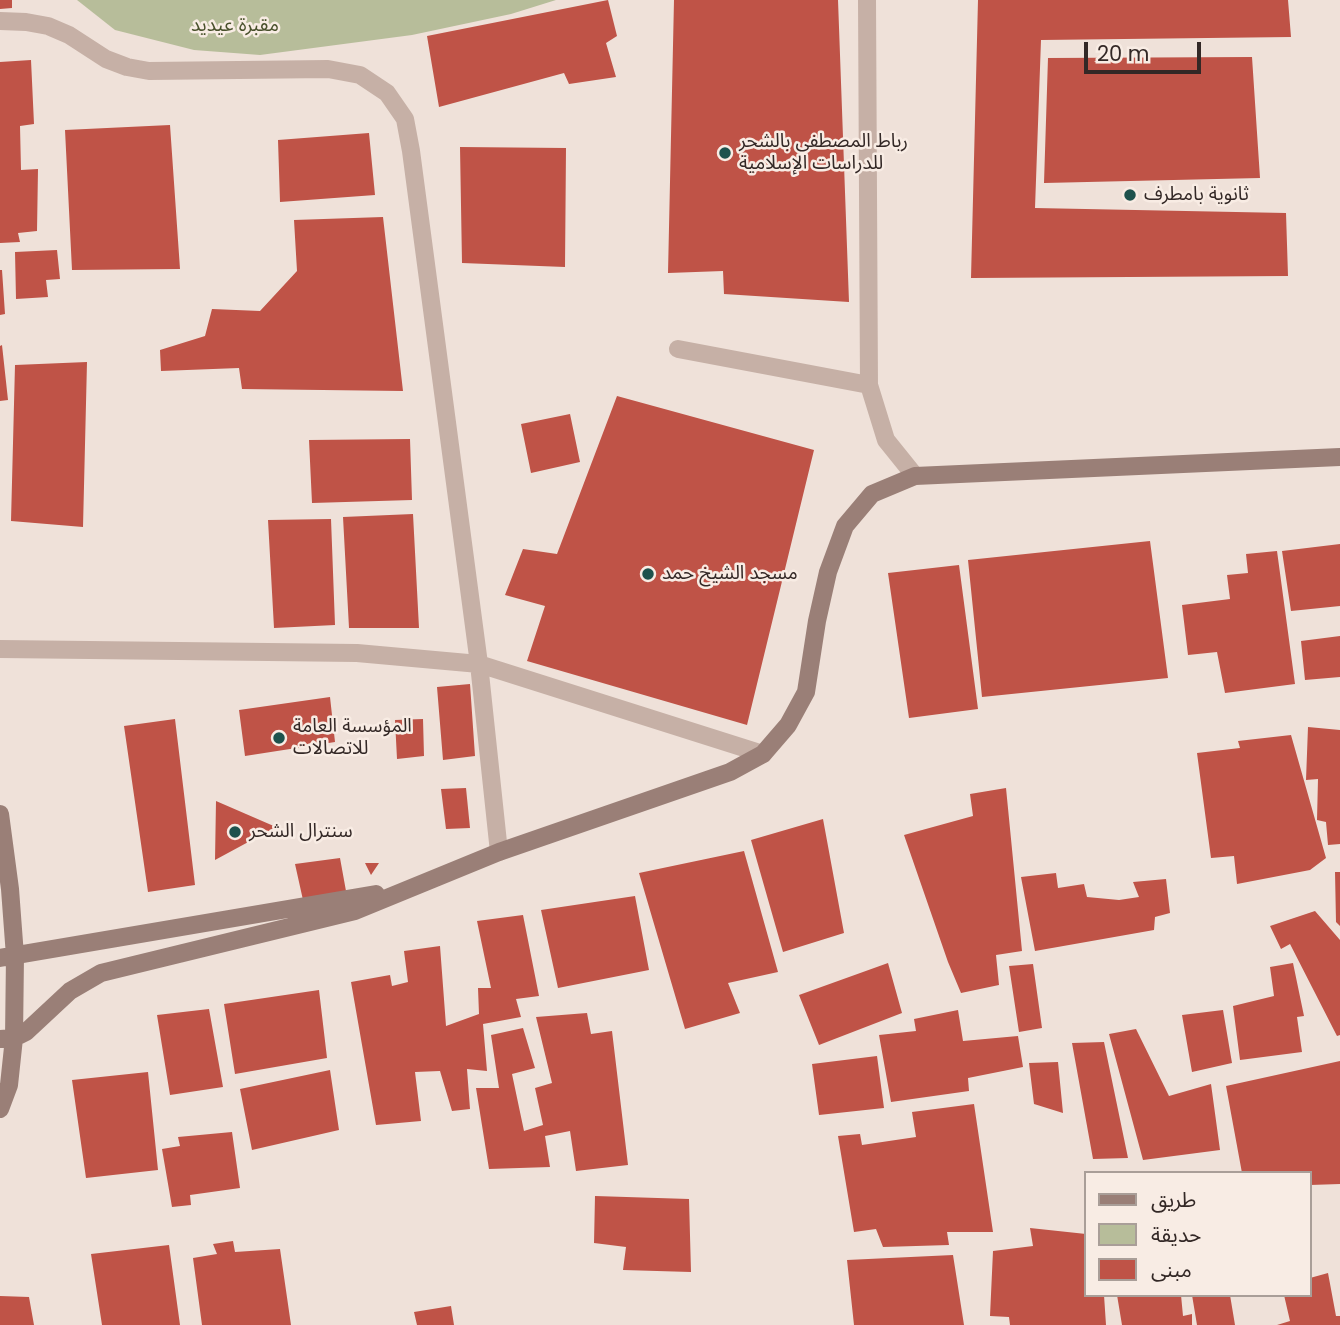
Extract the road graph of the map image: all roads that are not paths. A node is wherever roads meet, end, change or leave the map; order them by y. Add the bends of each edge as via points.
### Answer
1 (867, 0) edge
2 (0, 21) edge
3 (678, 349) dead end
4 (869, 385) junction
5 (1340, 457) edge
6 (915, 476) junction
7 (0, 649) edge
8 (479, 664) junction
9 (764, 754) junction
10 (0, 814) edge
11 (499, 852) junction
12 (414, 888) junction
13 (7, 957) edge
14 (7, 1039) edge
15 (0, 1109) edge

1 - 4 street
2 - 8 street via 48,26 127,67 149,71 327,69 360,75 387,93 405,119 411,150
3 - 4 street
4 - 6 street via 886,440
5 - 6 street
6 - 9 street via 873,494 845,526 828,572 806,692 788,725
7 - 8 street via 357,653
8 - 9 street
8 - 11 street
9 - 11 street via 730,772
10 - 13 street via 10,889
11 - 12 street
12 - 13 street
12 - 14 street via 355,911 101,973 71,991 36,1024
13 - 14 street
14 - 15 street via 9,1084

